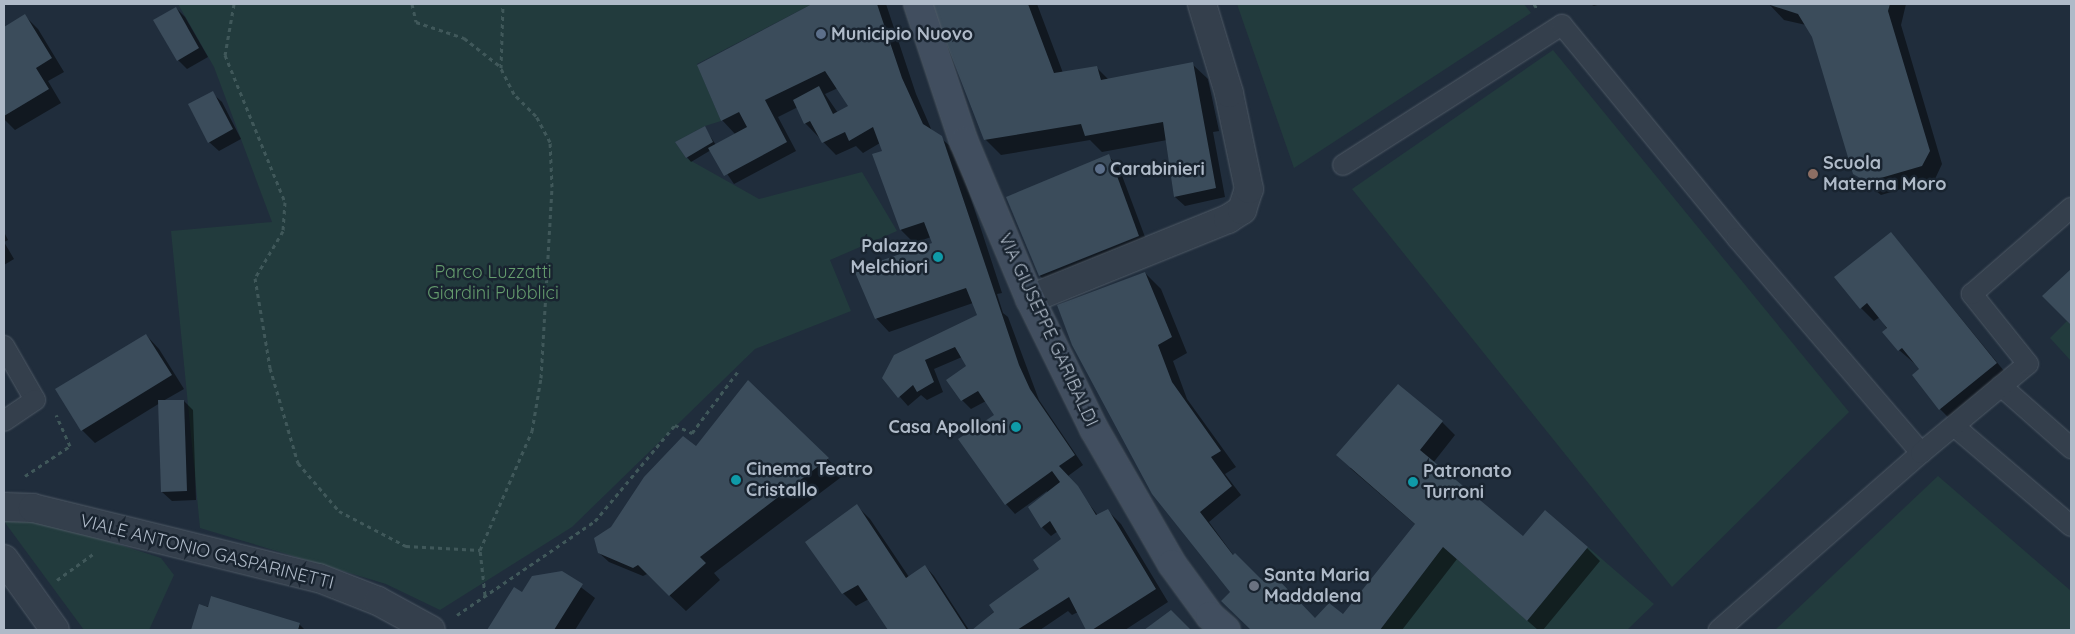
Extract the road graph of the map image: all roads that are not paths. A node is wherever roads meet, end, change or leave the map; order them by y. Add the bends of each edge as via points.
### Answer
1 (918, 4) edge
2 (1202, 4) edge
3 (1343, 165) dead end
4 (2071, 208) edge
5 (1030, 299) junction
6 (4, 348) edge
7 (2001, 386) junction
8 (4, 421) edge
9 (1954, 426) junction
10 (2071, 448) edge
11 (1921, 452) junction
12 (4, 507) edge
13 (2071, 526) edge
14 (4, 559) edge
15 (55, 630) edge
16 (431, 630) edge
17 (1226, 630) edge
18 (1719, 630) edge

1 - 5 street, VIA GIUSEPPE GARIBALDI via 964,142
2 - 5 street via 1229,93 1249,189 1242,210 1228,219
3 - 11 lane via 1562,25 1737,238
4 - 7 lane via 1972,294 2028,364
5 - 17 street, VIA GIUSEPPE GARIBALDI via 1094,429 1172,564 1210,616
6 - 8 lane via 35,400
7 - 9 lane
7 - 10 lane
9 - 11 lane
9 - 13 lane
11 - 18 lane
12 - 16 street, VIALE ANTONIO GASPARINETTI via 33,508 319,578 378,601
14 - 15 street

